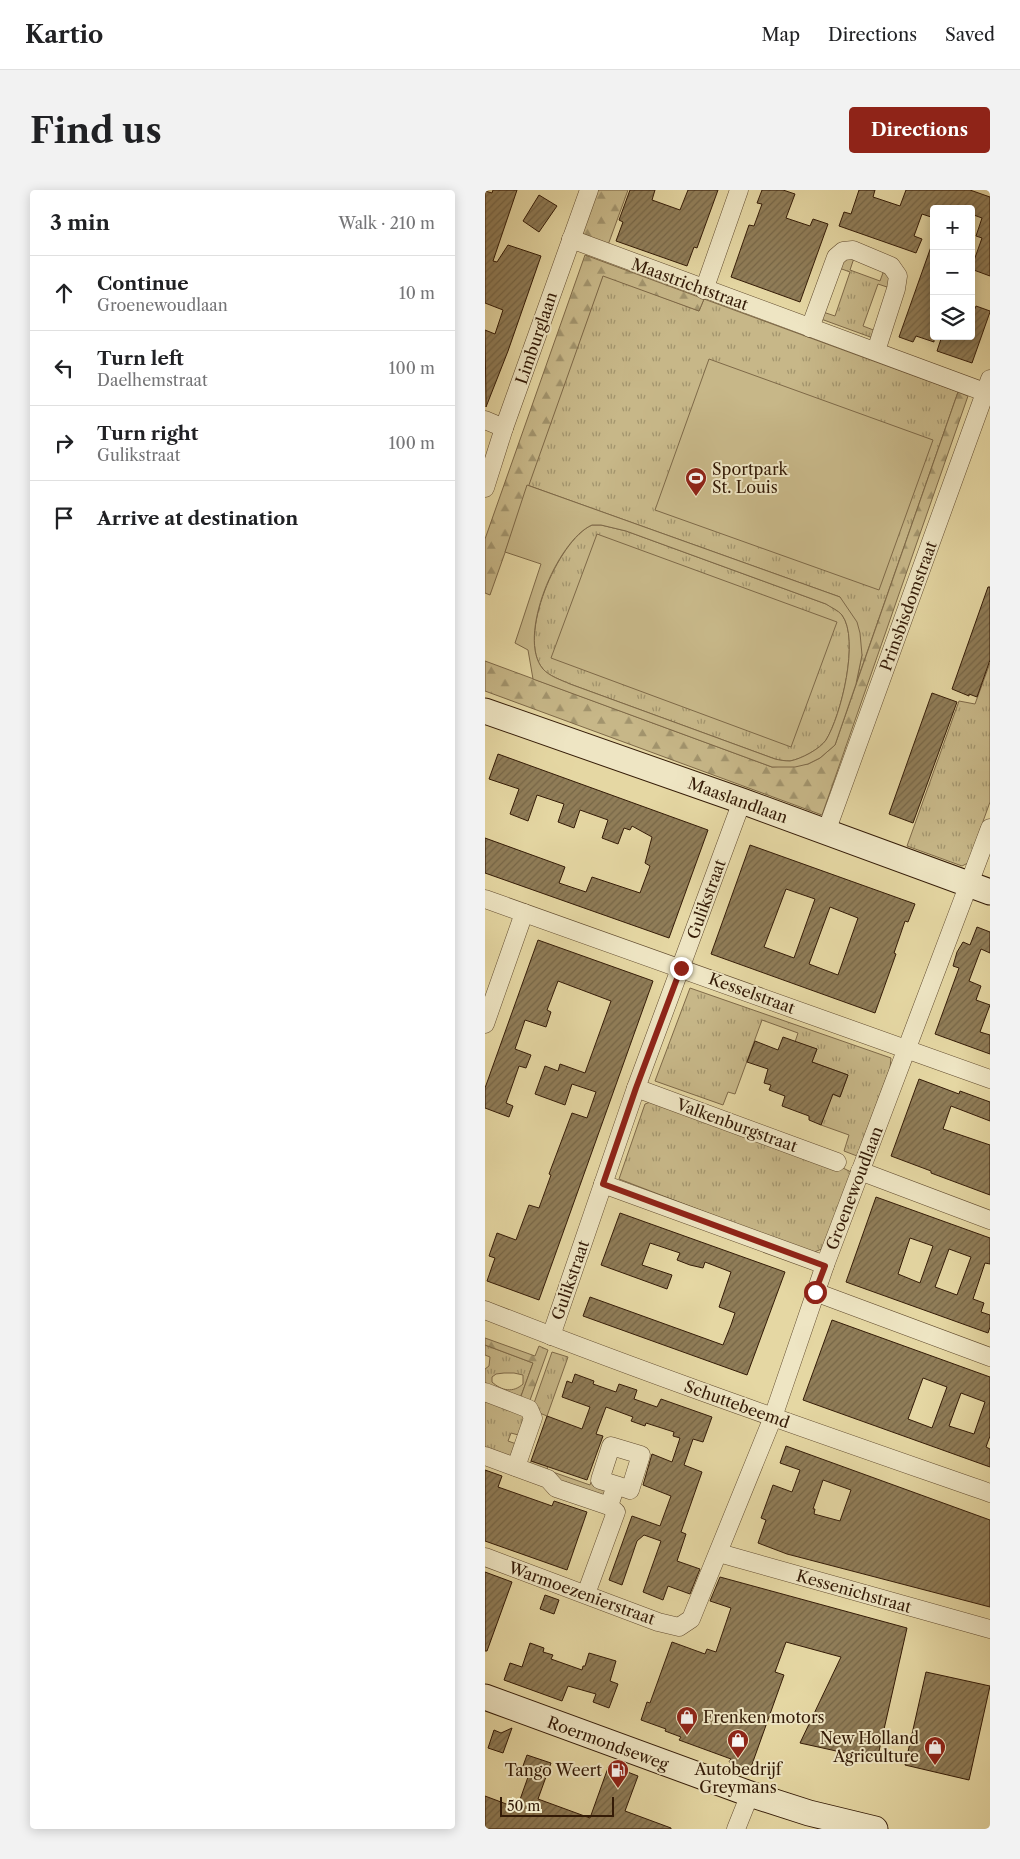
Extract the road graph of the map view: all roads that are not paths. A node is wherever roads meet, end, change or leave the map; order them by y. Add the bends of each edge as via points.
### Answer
1 (589, 190) edge
2 (739, 190) edge
3 (571, 239) junction
4 (704, 290) junction
5 (810, 328) junction
6 (877, 351) junction
7 (988, 388) edge
8 (485, 420) edge
9 (504, 428) junction
10 (485, 488) edge
11 (485, 711) edge
12 (741, 801) junction
13 (990, 828) edge
14 (827, 832) junction
15 (979, 888) edge
16 (485, 899) edge
17 (524, 913) junction
18 (681, 968) junction
19 (485, 1024) edge
20 (907, 1049) junction
21 (990, 1079) edge
22 (636, 1088) junction
23 (837, 1162) dead end
24 (860, 1171) junction
25 (603, 1184) junction
26 (990, 1220) edge
27 (825, 1266) junction
28 (815, 1292) junction
29 (485, 1310) edge
30 (551, 1336) junction
31 (990, 1357) edge
32 (485, 1392) edge
33 (773, 1417) junction
34 (485, 1456) edge
35 (516, 1467) junction
36 (616, 1486) dead end
37 (990, 1493) edge
38 (609, 1506) junction
39 (719, 1553) junction
40 (485, 1557) edge
41 (586, 1594) junction
42 (679, 1627) joint
43 (990, 1629) edge
44 (485, 1697) edge
45 (750, 1794) junction
46 (736, 1829) edge
47 (875, 1829) edge

1 - 3 street, Limburglaan
2 - 4 street
3 - 4 street, Maastrichtstraat
3 - 9 street, Limburglaan
4 - 5 street, Maastrichtstraat
5 - 6 street, Maastrichtstraat
5 - 6 street via 836,258 843,251 865,254 891,266 898,276
6 - 7 street, Maastrichtstraat
7 - 14 street, Prinsbisdomstraat
8 - 9 street
9 - 10 street, Limburglaan
11 - 12 street, Maaslandlaan
12 - 14 street, Maaslandlaan
12 - 18 street, Gulikstraat
13 - 15 street, Groenewoudlaan
14 - 15 street, Maaslandlaan
15 - 20 street, Groenewoudlaan
16 - 17 street, Kesselstraat
17 - 18 street, Kesselstraat
17 - 19 street
18 - 20 street, Kesselstraat
18 - 22 street, Gulikstraat
20 - 21 street, Kesselstraat
20 - 24 street, Groenewoudlaan
22 - 23 street, Valkenburgstraat
22 - 25 street, Gulikstraat
24 - 26 street
24 - 27 street, Groenewoudlaan
25 - 27 street
25 - 30 street, Gulikstraat
27 - 28 street, Groenewoudlaan
28 - 31 street
28 - 33 street, Groenewoudlaan
29 - 30 street, Schuttebeemd
30 - 33 street, Schuttebeemd
32 - 35 street via 529,1409 533,1418
33 - 37 street, Schuttebeemd
33 - 39 street, Groenewoudlaan
34 - 35 street
35 - 38 street via 548,1479 556,1488
36 - 38 street
38 - 41 street via 616,1512
39 - 42 street, Groenewoudlaan via 691,1618
39 - 43 street, Kessenichstraat
40 - 41 street, Warmoezenierstraat
41 - 42 street, Warmoezenierstraat
44 - 45 street, Roermondseweg
45 - 46 street
45 - 47 street, Roermondseweg

